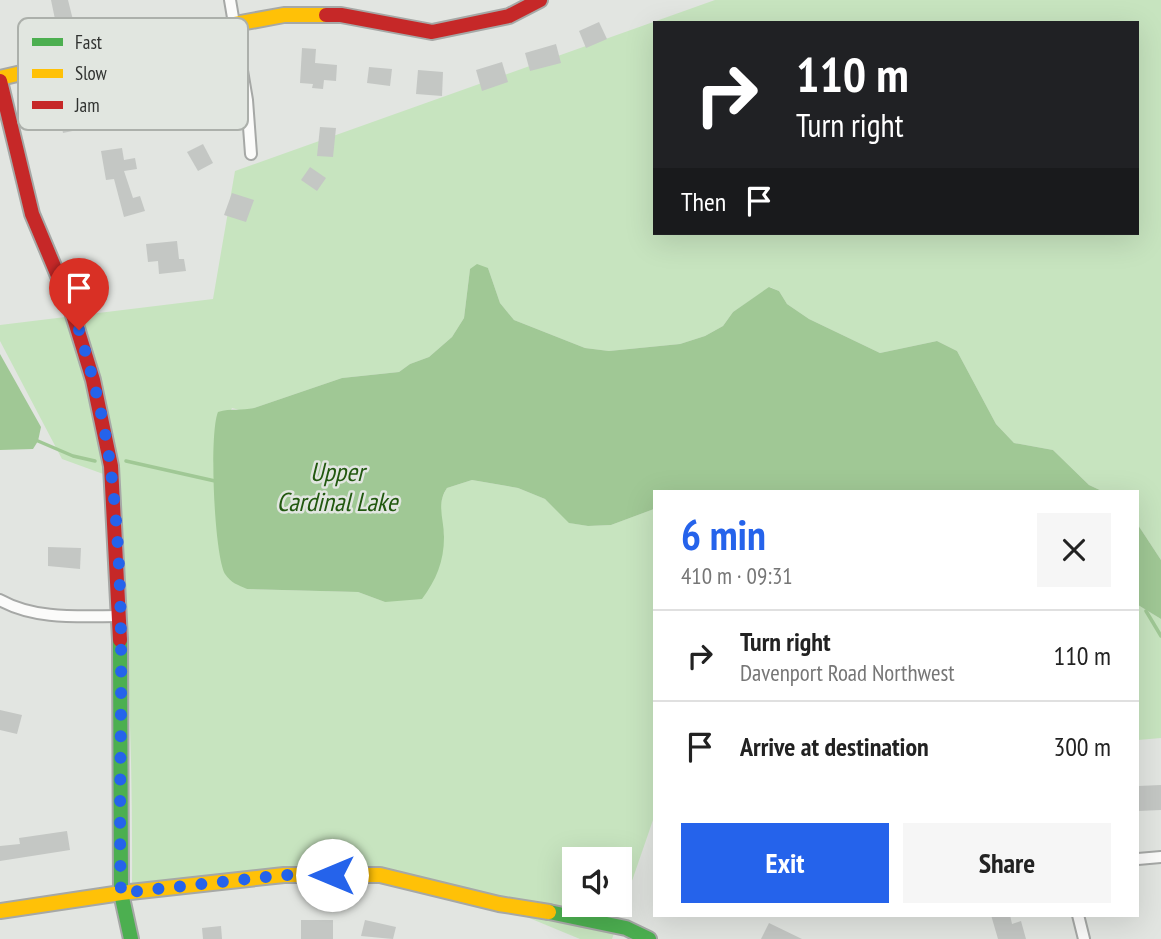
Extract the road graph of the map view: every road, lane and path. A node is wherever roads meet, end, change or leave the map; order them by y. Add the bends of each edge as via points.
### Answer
1 (230, 0) edge
2 (541, 0) edge
3 (234, 18) edge
4 (248, 22) edge
5 (18, 76) edge
6 (0, 80) edge
7 (248, 114) edge
8 (251, 154) dead end
9 (0, 600) edge
10 (120, 616) junction
11 (1161, 858) edge
12 (1139, 859) edge
13 (121, 893) junction
14 (0, 911) edge
15 (1078, 917) edge
16 (131, 939) edge
17 (649, 939) edge
18 (1084, 939) edge

1 - 3 street
2 - 4 street via 509,16 432,32 341,15 284,15
5 - 6 street
6 - 10 street via 32,214 69,302 93,380 111,466
7 - 8 street
9 - 10 street via 44,614
10 - 13 street
11 - 12 street
13 - 14 street
13 - 16 street
13 - 17 street via 284,875 380,875 499,904 576,916 626,928
15 - 18 street

